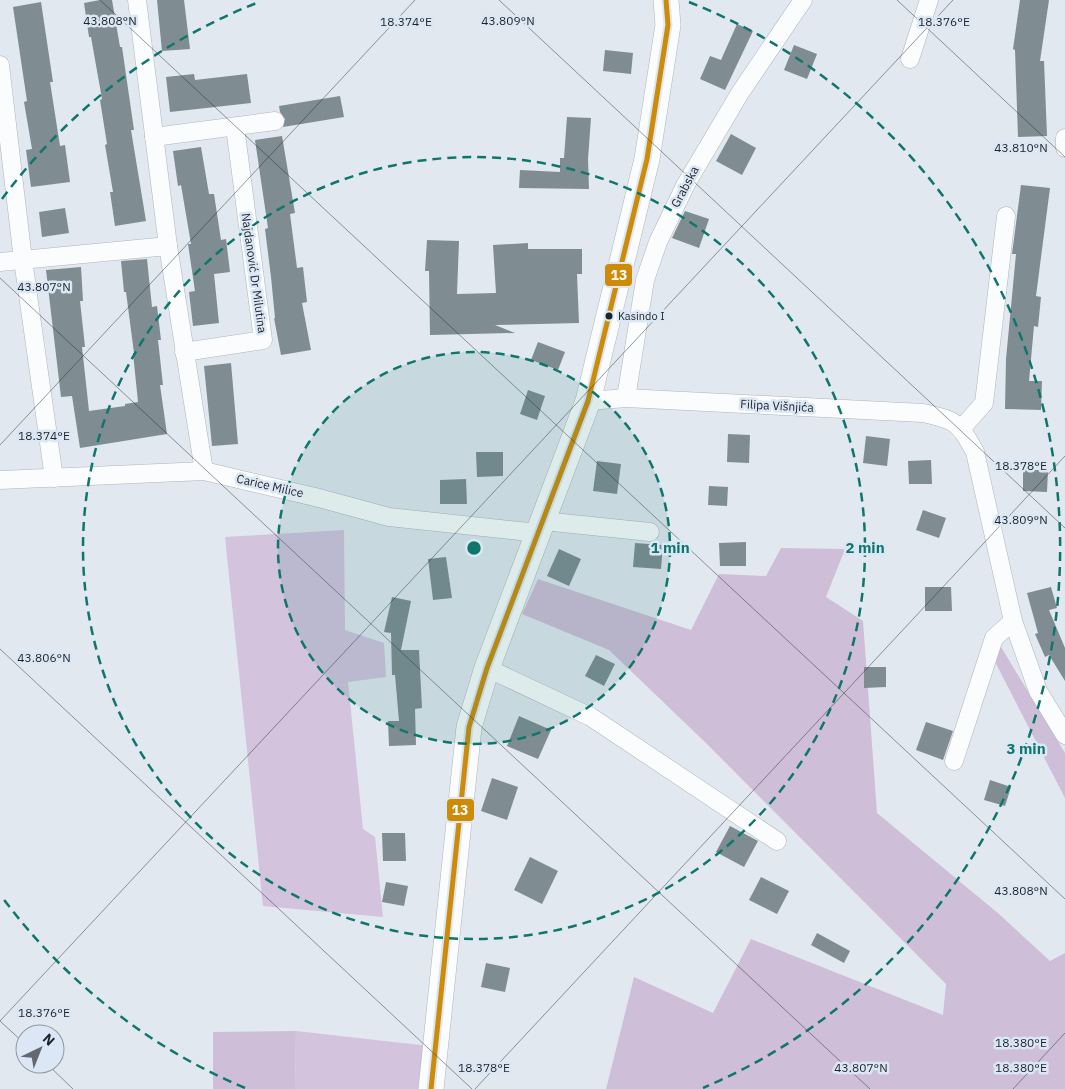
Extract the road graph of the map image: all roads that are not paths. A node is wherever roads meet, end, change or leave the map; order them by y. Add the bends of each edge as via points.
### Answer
1 (138, 0) edge
2 (666, 0) edge
3 (803, 0) edge
4 (929, 0) edge
5 (910, 59) dead end
6 (0, 65) edge
7 (275, 121) dead end
8 (235, 127) junction
9 (154, 137) junction
10 (1065, 138) edge
11 (1065, 148) edge
12 (1006, 216) dead end
13 (168, 246) junction
14 (23, 260) junction
15 (0, 262) edge
16 (184, 352) junction
17 (626, 398) junction
18 (588, 401) junction
19 (962, 428) junction
20 (204, 471) junction
21 (54, 478) junction
22 (0, 480) edge
23 (540, 527) junction
24 (650, 532) dead end
25 (1013, 621) junction
26 (487, 668) junction
27 (1065, 735) edge
28 (954, 761) dead end
29 (777, 841) dead end
30 (431, 1089) edge

1 - 9 street
2 - 18 street via 668,25 647,159
3 - 17 street, Grabska via 735,101 686,184 658,242 645,280
4 - 5 street
6 - 14 street
7 - 8 street
8 - 9 street
8 - 16 street, Najdanović Dr Milutina via 263,340
9 - 13 street
10 - 11 street
12 - 19 street via 984,403
13 - 14 street
13 - 16 street
14 - 15 street
14 - 21 street
16 - 20 street
17 - 18 street, Filipa Višnjića
17 - 19 street, Filipa Višnjića via 923,413 948,418
18 - 23 street
19 - 25 street via 975,452
20 - 21 street, Carice Milice
20 - 23 street, Carice Milice via 316,496 388,517
21 - 22 street, Carice Milice
23 - 24 street, Carice Milice
23 - 26 street
25 - 27 street via 1038,691
25 - 28 street via 994,638
26 - 29 street via 591,717
26 - 30 street via 469,727

